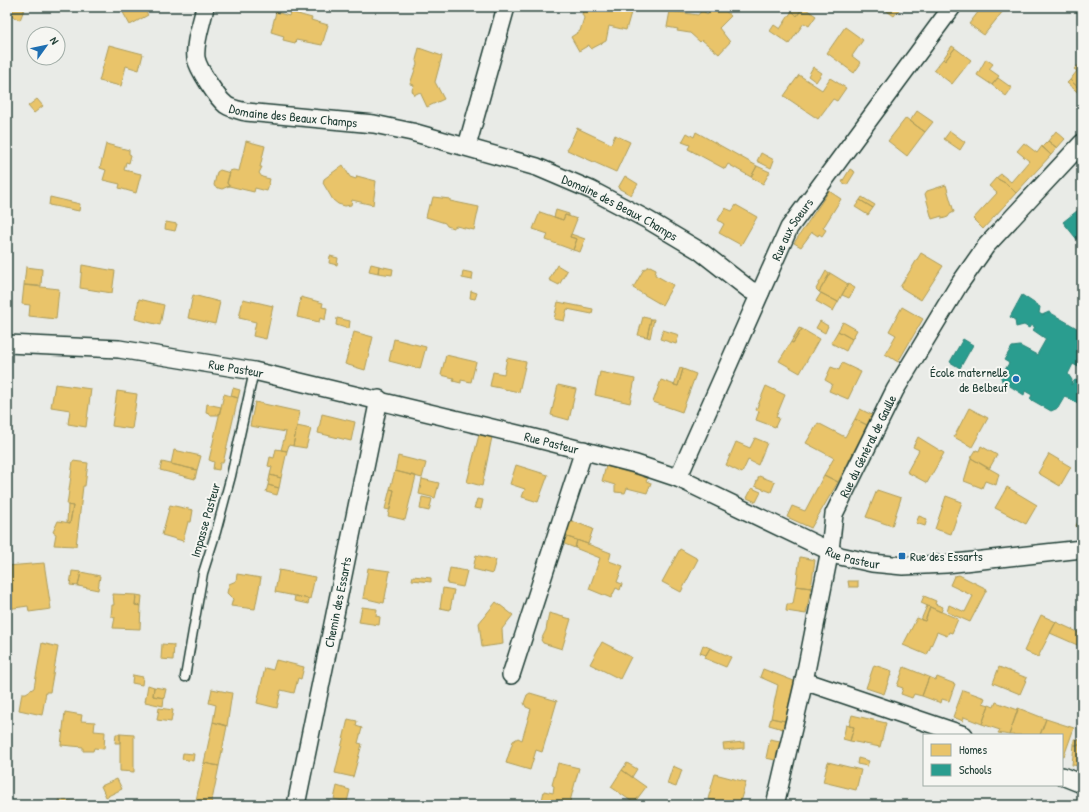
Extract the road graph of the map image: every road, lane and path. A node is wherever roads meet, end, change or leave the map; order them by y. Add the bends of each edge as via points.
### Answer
1 (205, 7) edge
2 (506, 7) edge
3 (952, 7) edge
4 (1082, 143) edge
5 (467, 146) junction
6 (760, 294) junction
7 (7, 344) edge
8 (254, 371) junction
9 (378, 400) junction
10 (584, 450) junction
11 (678, 478) junction
12 (1082, 549) edge
13 (830, 550) junction
14 (511, 675) dead end
15 (185, 677) dead end
16 (804, 681) junction
17 (961, 734) edge
18 (1063, 776) edge
19 (1082, 784) edge
20 (296, 805) edge
21 (775, 805) edge

1 - 5 street, Domaine des Beaux Champs via 197,41 196,60 218,96 234,109 374,124
2 - 5 street
3 - 6 street, Rue aux Soeurs via 789,228
4 - 13 street, Rue du Général de Gaulle via 986,246 958,286 895,390 834,514
5 - 6 street, Domaine des Beaux Champs via 537,167 591,190 694,248 750,290
6 - 11 street, Rue aux Soeurs
7 - 8 street, Rue Pasteur via 120,349
8 - 9 street, Rue Pasteur
8 - 15 lane, Impasse Pasteur via 227,490 203,573
9 - 10 street, Rue Pasteur
9 - 20 street, Chemin des Essarts
10 - 11 street, Rue Pasteur
10 - 14 street
11 - 13 street, Rue Pasteur
12 - 13 street, Rue Pasteur via 946,564 903,566 840,556
13 - 16 street, Rue du Général de Gaulle
16 - 17 street
16 - 21 street, Rue du Général de Gaulle
18 - 19 street

